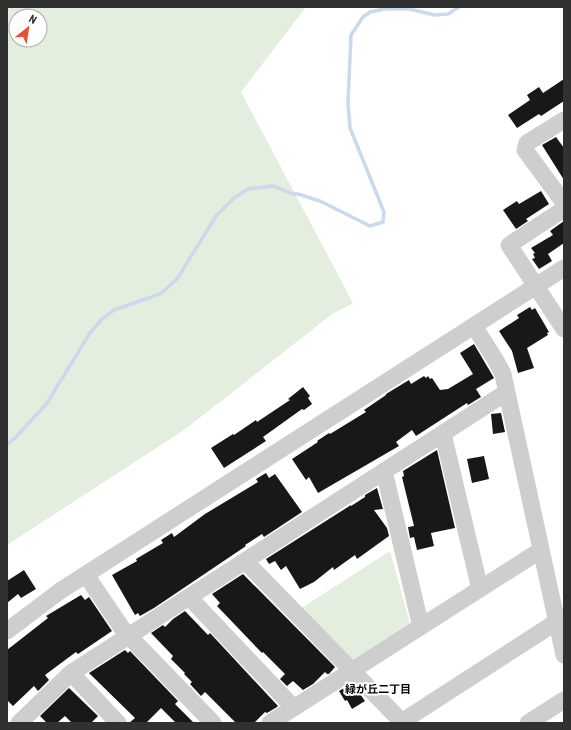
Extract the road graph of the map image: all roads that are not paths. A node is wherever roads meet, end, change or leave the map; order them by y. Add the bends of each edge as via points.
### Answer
1 (564, 120) edge
2 (564, 203) edge
3 (564, 209) edge
4 (564, 268) edge
5 (536, 287) junction
6 (474, 326) junction
7 (564, 329) edge
8 (507, 392) junction
9 (443, 434) junction
10 (384, 471) junction
11 (541, 550) junction
12 (245, 561) junction
13 (86, 575) junction
14 (480, 589) junction
15 (189, 597) junction
16 (560, 620) edge
17 (421, 627) junction
18 (7, 631) edge
19 (128, 636) junction
20 (564, 655) edge
21 (352, 670) junction
22 (71, 673) junction
23 (564, 700) edge
24 (294, 708) junction
25 (22, 722) edge
26 (118, 723) edge
27 (213, 723) edge
28 (270, 723) edge
29 (402, 723) edge
30 (528, 723) edge

1 - 2 street via 528,143 525,150
3 - 5 street via 509,245
4 - 5 street
5 - 6 street
5 - 7 street
6 - 8 street via 500,366
6 - 13 street
8 - 9 street
8 - 11 street
9 - 10 street
9 - 14 street
10 - 12 street
10 - 17 street
11 - 14 street
11 - 16 street
12 - 15 street
12 - 21 street
13 - 18 street via 43,603
13 - 19 street
14 - 17 street
15 - 19 street
15 - 24 street
16 - 20 street
16 - 29 street
17 - 21 street
19 - 22 street
19 - 27 street
21 - 24 street
21 - 29 street
22 - 25 street
22 - 26 street
23 - 30 street
24 - 28 street

